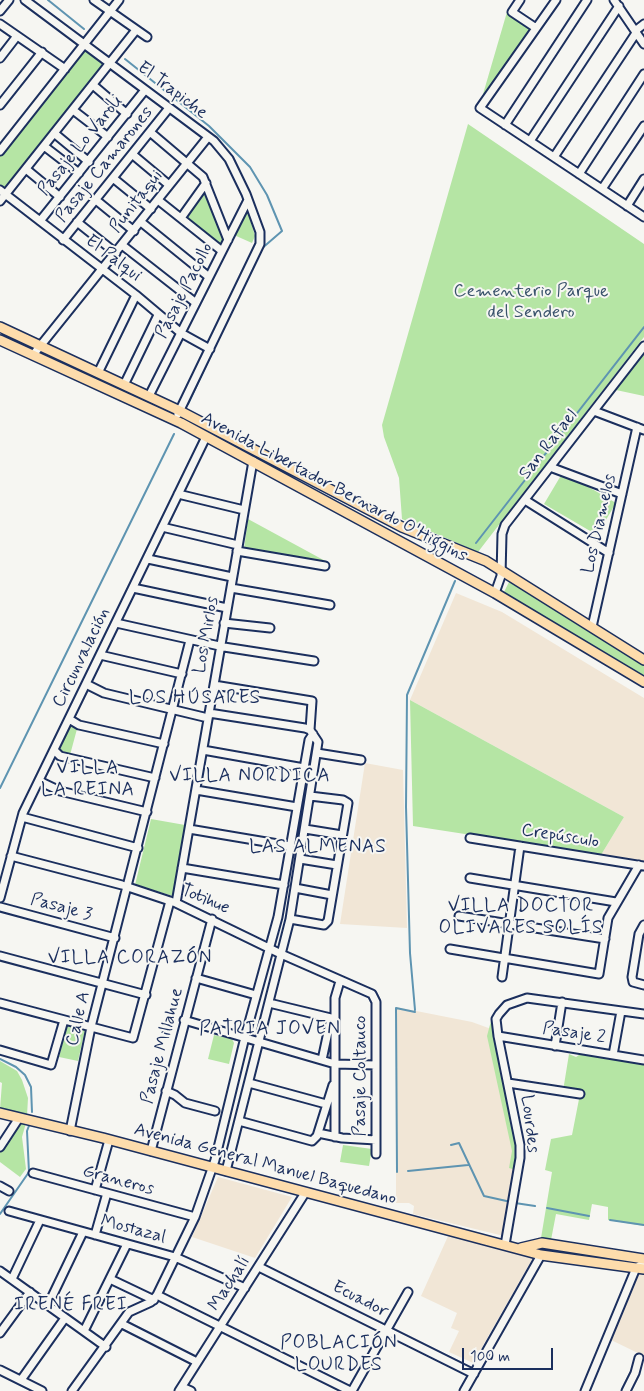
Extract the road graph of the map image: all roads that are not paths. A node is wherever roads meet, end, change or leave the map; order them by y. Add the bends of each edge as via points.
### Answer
1 (9, 0) edge
2 (25, 0) edge
3 (94, 0) edge
4 (119, 0) edge
5 (520, 0) edge
6 (556, 0) edge
7 (587, 0) edge
8 (616, 3) edge
9 (0, 11) edge
10 (110, 11) junction
11 (0, 24) edge
12 (644, 24) edge
13 (536, 28) junction
14 (136, 30) junction
15 (636, 32) junction
16 (17, 36) junction
17 (147, 37) dead end
18 (85, 44) junction
19 (644, 44) edge
20 (42, 52) junction
21 (0, 58) edge
22 (111, 62) junction
23 (65, 69) junction
24 (644, 74) edge
25 (93, 85) junction
26 (145, 90) junction
27 (0, 105) edge
28 (170, 108) junction
29 (73, 110) junction
30 (127, 114) junction
31 (505, 125) junction
32 (644, 126) edge
33 (150, 132) junction
34 (54, 133) junction
35 (208, 137) junction
36 (108, 138) junction
37 (530, 141) junction
38 (44, 146) junction
39 (0, 150) edge
40 (132, 154) junction
41 (554, 157) junction
42 (89, 162) junction
43 (188, 162) junction
44 (26, 169) junction
45 (79, 173) junction
46 (579, 174) junction
47 (113, 178) junction
48 (644, 180) edge
49 (206, 183) junction
50 (169, 186) junction
51 (602, 190) junction
52 (3, 192) edge
53 (60, 197) junction
54 (96, 200) junction
55 (158, 200) junction
56 (248, 200) junction
57 (0, 201) edge
58 (626, 206) junction
59 (151, 209) junction
60 (644, 217) edge
61 (181, 218) junction
62 (40, 222) junction
63 (78, 222) junction
64 (141, 222) junction
65 (134, 231) junction
66 (63, 240) junction
67 (228, 240) junction
68 (122, 246) junction
69 (222, 251) junction
70 (116, 253) junction
71 (102, 269) junction
72 (209, 277) junction
73 (136, 295) junction
74 (196, 303) junction
75 (158, 315) junction
76 (0, 327) edge
77 (181, 333) junction
78 (0, 340) edge
79 (644, 346) edge
80 (44, 348) junction
81 (210, 349) junction
82 (33, 356) junction
83 (43, 360) junction
84 (98, 372) junction
85 (124, 385) junction
86 (149, 396) junction
87 (180, 411) junction
88 (594, 411) junction
89 (177, 421) junction
90 (640, 429) edge
91 (206, 437) junction
92 (253, 462) junction
93 (550, 467) junction
94 (178, 494) junction
95 (622, 494) junction
96 (525, 500) junction
97 (244, 510) junction
98 (162, 527) junction
99 (237, 548) junction
100 (609, 553) junction
101 (148, 559) junction
102 (325, 566) dead end
103 (501, 570) junction
104 (232, 578) junction
105 (133, 588) junction
106 (230, 588) junction
107 (495, 593) junction
108 (330, 605) dead end
109 (227, 608) junction
110 (116, 623) junction
111 (224, 624) junction
112 (592, 627) junction
113 (270, 628) dead end
114 (190, 640) junction
115 (220, 646) junction
116 (100, 655) junction
117 (644, 660) edge
118 (314, 661) dead end
119 (182, 674) junction
120 (644, 682) edge
121 (86, 684) junction
122 (214, 685) junction
123 (173, 709) junction
124 (209, 715) junction
125 (69, 719) junction
126 (312, 732) junction
127 (164, 744) junction
128 (54, 750) junction
129 (203, 750) junction
130 (317, 753) junction
131 (361, 760) dead end
132 (304, 768) junction
133 (155, 778) junction
134 (39, 781) junction
135 (196, 790) junction
136 (310, 796) junction
137 (297, 807) junction
138 (147, 812) junction
139 (22, 817) junction
140 (189, 829) junction
141 (305, 829) junction
142 (342, 835) junction
143 (470, 838) dead end
144 (290, 846) junction
145 (520, 846) junction
146 (138, 848) junction
147 (11, 856) junction
148 (300, 860) junction
149 (338, 865) junction
150 (642, 865) edge
151 (182, 868) junction
152 (470, 878) dead end
153 (515, 885) junction
154 (128, 886) junction
155 (284, 886) junction
156 (295, 888) junction
157 (332, 895) junction
158 (0, 898) edge
159 (173, 902) junction
160 (616, 902) junction
161 (0, 907) edge
162 (460, 916) dead end
163 (212, 919) junction
164 (290, 919) junction
165 (510, 924) junction
166 (644, 925) edge
167 (114, 938) junction
168 (605, 939) junction
169 (269, 946) junction
170 (450, 949) dead end
171 (636, 953) junction
172 (281, 954) junction
173 (644, 954) edge
174 (0, 956) edge
175 (505, 959) junction
176 (502, 977) dead end
177 (196, 978) junction
178 (340, 981) junction
179 (102, 984) junction
180 (644, 985) edge
181 (146, 995) junction
182 (256, 995) junction
183 (376, 998) joint
184 (562, 1002) junction
185 (0, 1003) edge
186 (269, 1004) junction
187 (621, 1011) junction
188 (644, 1014) edge
189 (333, 1018) junction
190 (64, 1020) junction
191 (184, 1020) junction
192 (91, 1027) junction
193 (498, 1036) junction
194 (245, 1037) junction
195 (259, 1042) junction
196 (555, 1046) junction
197 (0, 1050) edge
198 (613, 1055) junction
199 (322, 1060) junction
200 (644, 1060) edge
201 (335, 1064) junction
202 (376, 1065) junction
203 (335, 1077) junction
204 (249, 1083) junction
205 (508, 1083) junction
206 (166, 1091) junction
207 (580, 1094) dead end
208 (326, 1104) junction
209 (215, 1111) dead end
210 (0, 1113) edge
211 (19, 1118) junction
212 (239, 1122) junction
213 (70, 1131) junction
214 (318, 1133) junction
215 (335, 1136) junction
216 (109, 1140) junction
217 (376, 1140) junction
218 (0, 1147) edge
219 (151, 1151) junction
220 (376, 1154) dead end
221 (212, 1168) junction
222 (226, 1171) junction
223 (33, 1173) dead end
224 (0, 1186) edge
225 (95, 1190) junction
226 (9, 1191) dead end
227 (305, 1193) junction
228 (107, 1194) junction
229 (8, 1211) dead end
230 (195, 1218) junction
231 (40, 1220) junction
232 (83, 1232) junction
233 (95, 1235) junction
234 (127, 1244) junction
235 (505, 1245) junction
236 (521, 1248) junction
237 (541, 1255) junction
238 (175, 1257) junction
239 (642, 1265) edge
240 (259, 1267) junction
241 (0, 1271) edge
242 (12, 1279) junction
243 (110, 1279) junction
244 (245, 1288) junction
245 (30, 1292) junction
246 (408, 1292) dead end
247 (155, 1298) junction
248 (48, 1305) junction
249 (65, 1318) junction
250 (122, 1324) junction
251 (221, 1326) junction
252 (386, 1330) junction
253 (84, 1331) junction
254 (0, 1333) edge
255 (106, 1347) junction
256 (639, 1358) dead end
257 (197, 1362) junction
258 (0, 1370) edge
259 (635, 1373) junction
260 (474, 1374) junction
261 (644, 1376) edge
262 (21, 1380) junction
263 (181, 1389) edge
264 (42, 1391) edge
265 (72, 1391) edge
266 (191, 1391) edge
267 (351, 1391) edge
268 (464, 1391) edge
269 (585, 1391) edge
270 (626, 1391) edge

1 - 9 street
2 - 18 street, El Trapiche
3 - 10 street
4 - 10 street
5 - 13 street via 512,12
6 - 13 street
7 - 31 street
8 - 15 street
8 - 37 street
10 - 14 street
10 - 18 street
11 - 16 street
12 - 15 street
13 - 31 street via 480,108
14 - 17 street
14 - 22 street
15 - 19 street
15 - 41 street
16 - 20 street
16 - 21 street
18 - 22 street, El Trapiche
18 - 23 street
20 - 23 street
20 - 27 street
22 - 25 street
22 - 26 street, El Trapiche
23 - 39 street
24 - 46 street
25 - 29 street
25 - 30 street
26 - 28 street, El Trapiche
26 - 30 street, Pasaje Lo Varoli
28 - 33 street, Pasaje Camarones
28 - 35 street, El Trapiche
29 - 34 street
29 - 36 street
30 - 36 street, Pasaje Lo Varoli
31 - 37 street
32 - 51 street
33 - 40 street, Pasaje Camarones
33 - 43 street
34 - 38 street
34 - 42 street
35 - 43 street, Punitaqui
35 - 56 street, El Trapiche via 230,159
36 - 42 street, Pasaje Lo Varoli
37 - 41 street
38 - 44 street
38 - 45 street
40 - 47 street, Pasaje Camarones
40 - 50 street
41 - 46 street
42 - 45 street, Pasaje Lo Varoli
43 - 49 street via 201,173
43 - 50 street, Punitaqui
44 - 52 street
44 - 53 street
45 - 53 street, Pasaje Lo Varoli
46 - 51 street
47 - 54 street, Pasaje Camarones
47 - 59 street
48 - 58 street
49 - 61 street
49 - 67 street
50 - 55 street, Punitaqui
51 - 58 street
52 - 57 street
52 - 62 street, El Palqui
53 - 62 street, Pasaje Lo Varoli
54 - 63 street, Pasaje Camarones
54 - 65 street
55 - 59 street, Punitaqui
55 - 61 street
56 - 67 street, Pasaje Pacollo
56 - 81 street, El Trapiche via 260,244
58 - 60 street
59 - 64 street, Punitaqui
61 - 69 street
62 - 66 street, El Palqui
63 - 66 street, Pasaje Camarones
63 - 70 street
64 - 65 street, Punitaqui
64 - 72 street
65 - 68 street, Punitaqui
66 - 71 street, El Palqui
67 - 69 street, Pasaje Pacollo
68 - 70 street, Punitaqui
68 - 74 street
69 - 72 street, Pasaje Pacollo
70 - 71 street, Punitaqui
71 - 73 street, El Palqui
71 - 80 street, Punitaqui
72 - 74 street, Pasaje Pacollo
73 - 75 street, El Palqui
73 - 84 street
74 - 77 street, Pasaje Pacollo
75 - 77 street, El Palqui
75 - 85 street
76 - 80 main road, Avenida Libertador Bernardo O'Higgins
77 - 81 street, El Palqui
77 - 86 street, Pasaje Pacollo
78 - 82 main road, Avenida Libertador Bernardo O'Higgins
79 - 88 street, San Rafael
80 - 82 street, Punitaqui
80 - 83 main road
80 - 84 main road, Avenida Libertador Bernardo O'Higgins
81 - 87 street
82 - 83 main road, Avenida Libertador Bernardo O'Higgins
83 - 89 main road, Avenida Libertador Bernardo O'Higgins
84 - 85 main road, Avenida Libertador Bernardo O'Higgins
85 - 86 main road, Avenida Libertador Bernardo O'Higgins
86 - 87 main road, Avenida Libertador Bernardo O'Higgins
87 - 89 street
87 - 103 main road, Avenida Libertador Bernardo O'Higgins via 402,527
88 - 90 street
88 - 93 street, San Rafael
89 - 91 main road, Avenida Libertador Bernardo O'Higgins
90 - 95 street, Los Diamelos
91 - 92 main road, Avenida Libertador Bernardo O'Higgins
91 - 94 street, Circunvalación
92 - 97 street, Los Mirlos
92 - 107 main road, Avenida Libertador Bernardo O'Higgins
93 - 95 street
93 - 96 street, San Rafael
94 - 97 street
94 - 98 street, Circunvalación
95 - 100 street, Los Diamelos
96 - 100 street
96 - 103 street, San Rafael via 503,529
97 - 99 street, Los Mirlos
98 - 99 street
98 - 101 street, Circunvalación
99 - 102 street
99 - 104 street, Los Mirlos
100 - 112 street, Los Diamelos
101 - 104 street
101 - 105 street, Circunvalación
103 - 107 street, San Rafael
103 - 112 main road, Avenida Libertador Bernardo O'Higgins
104 - 106 street, Los Mirlos
105 - 109 street
105 - 110 street, Circunvalación
106 - 108 street
106 - 109 street, Los Mirlos
107 - 120 main road, Avenida Libertador Bernardo O'Higgins
109 - 111 street, Los Mirlos
110 - 114 street
110 - 116 street, Circunvalación
111 - 113 street
111 - 115 street, Los Mirlos
112 - 117 main road, Avenida Libertador Bernardo O'Higgins
114 - 115 street
114 - 119 street, Calle A
115 - 118 street
115 - 122 street, Los Mirlos
116 - 119 street
116 - 121 street, Circunvalación
119 - 123 street, Calle A
121 - 123 street via 104,693
121 - 125 street, Circunvalación
122 - 124 street, Los Mirlos
122 - 126 street via 312,701
123 - 124 street
123 - 127 street, Calle A
124 - 126 street
124 - 129 street, Los Mirlos
125 - 127 street via 79,725
125 - 128 street, Circunvalación
126 - 130 street via 318,742
126 - 132 street
127 - 133 street, Calle A
128 - 133 street via 60,756
128 - 134 street, Circunvalación
129 - 132 street
129 - 135 street, Los Mirlos
130 - 131 street
130 - 136 street
132 - 137 street
133 - 138 street, Calle A
134 - 138 street via 60,791
134 - 139 street, Circunvalación
135 - 137 street
135 - 140 street, Los Mirlos
136 - 141 street
136 - 142 street via 348,803
137 - 144 street
138 - 146 street, Calle A
139 - 146 street
139 - 147 street, Circunvalación
140 - 144 street
140 - 151 street, Los Mirlos
141 - 142 street
141 - 148 street
142 - 149 street
143 - 145 street, Crepúsculo
144 - 155 street
145 - 150 street, Crepúsculo
145 - 153 street
146 - 154 street, Calle A
147 - 154 street, Totihue
147 - 158 street, Circunvalación
148 - 149 street
148 - 156 street
149 - 157 street
150 - 160 street
151 - 155 street
151 - 159 street, Los Mirlos
152 - 153 street
153 - 160 street
153 - 165 street
154 - 159 street, Totihue
154 - 167 street, Calle A
155 - 169 street
156 - 157 street
156 - 164 street
157 - 164 street via 328,922 324,925
159 - 163 street, Totihue
159 - 181 street, Los Mirlos
160 - 168 street via 608,918
161 - 167 street, Pasaje 3
162 - 165 street
163 - 169 street, Totihue
163 - 177 street, Pasaje Millahue
164 - 172 street
165 - 168 street
165 - 175 street
166 - 171 street
167 - 179 street, Calle A
168 - 175 street via 598,974
169 - 172 street, Totihue
169 - 182 street
170 - 175 street
171 - 173 street
171 - 180 street via 632,977 634,982
172 - 178 street, Totihue
172 - 186 street
174 - 179 street
175 - 176 street
177 - 182 street
177 - 191 street, Pasaje Millahue
178 - 183 street, Totihue
178 - 189 street
179 - 181 street
179 - 192 street, Calle A
181 - 192 street, Los Mirlos via 131,1038
182 - 194 street
183 - 202 street, Pasaje Coltauco
184 - 187 street
184 - 193 street, Lourdes via 527,998 513,1002 503,1008 496,1019
184 - 196 street
185 - 190 street
186 - 189 street
186 - 195 street
187 - 188 street
187 - 198 street
189 - 199 street
189 - 201 street
190 - 192 street
190 - 197 street via 53,1063 49,1065
191 - 194 street
191 - 206 street, Pasaje Millahue
192 - 213 street, Calle A
193 - 196 street, Pasaje 2
193 - 205 street, Lourdes
194 - 195 street
194 - 221 street
195 - 199 street
195 - 204 street
196 - 198 street, Pasaje 2
198 - 200 street, Pasaje 2
199 - 201 street
201 - 202 street
201 - 203 street
202 - 217 street, Pasaje Coltauco
203 - 208 street
203 - 215 street
204 - 208 street
204 - 212 street
205 - 207 street
205 - 235 street, Lourdes via 519,1130 520,1158
206 - 209 street via 185,1103
206 - 219 street, Pasaje Millahue
208 - 214 street
210 - 211 main road, Avenida General Manuel Baquedano
211 - 213 main road, Avenida General Manuel Baquedano
211 - 218 street
212 - 214 street via 312,1141
212 - 222 street
213 - 216 main road, Avenida General Manuel Baquedano
214 - 215 street
215 - 217 street
216 - 219 main road, Avenida General Manuel Baquedano
216 - 225 street
217 - 220 street, Pasaje Coltauco
219 - 221 main road, Avenida General Manuel Baquedano
221 - 222 main road, Avenida General Manuel Baquedano
221 - 230 street
222 - 227 main road, Avenida General Manuel Baquedano
223 - 225 street, Graneros
224 - 226 street
225 - 228 street, Graneros
227 - 235 main road, Avenida General Manuel Baquedano
227 - 240 street, Machalí
228 - 230 street, Graneros
228 - 233 street
229 - 231 street, Mostazal
230 - 238 street
231 - 232 street, Mostazal
231 - 242 street
232 - 233 street, Mostazal
232 - 248 street
233 - 234 street, Mostazal
234 - 238 street, Mostazal
234 - 243 street
235 - 236 main road, Avenida General Manuel Baquedano
236 - 237 main road, Avenida General Manuel Baquedano
236 - 239 main road, Avenida General Manuel Baquedano via 542,1243
237 - 239 main road, Avenida General Manuel Baquedano
237 - 260 street
238 - 244 street, Mostazal
238 - 247 street
239 - 269 street
240 - 244 street, Machalí
240 - 252 street, Ecuador
241 - 242 street
242 - 245 street
243 - 247 street
243 - 253 street
244 - 251 street, Machalí
245 - 248 street
245 - 254 street
246 - 252 street
247 - 250 street via 131,1311
247 - 251 street
248 - 249 street
249 - 253 street
249 - 262 street
250 - 255 street
250 - 257 street
251 - 257 street, Machalí
251 - 267 street
252 - 260 street, Ecuador
252 - 267 street
253 - 255 street
255 - 265 street
256 - 259 street
257 - 263 street, Machalí
258 - 262 street
259 - 261 street
259 - 270 street
260 - 268 street
262 - 264 street
263 - 266 street

